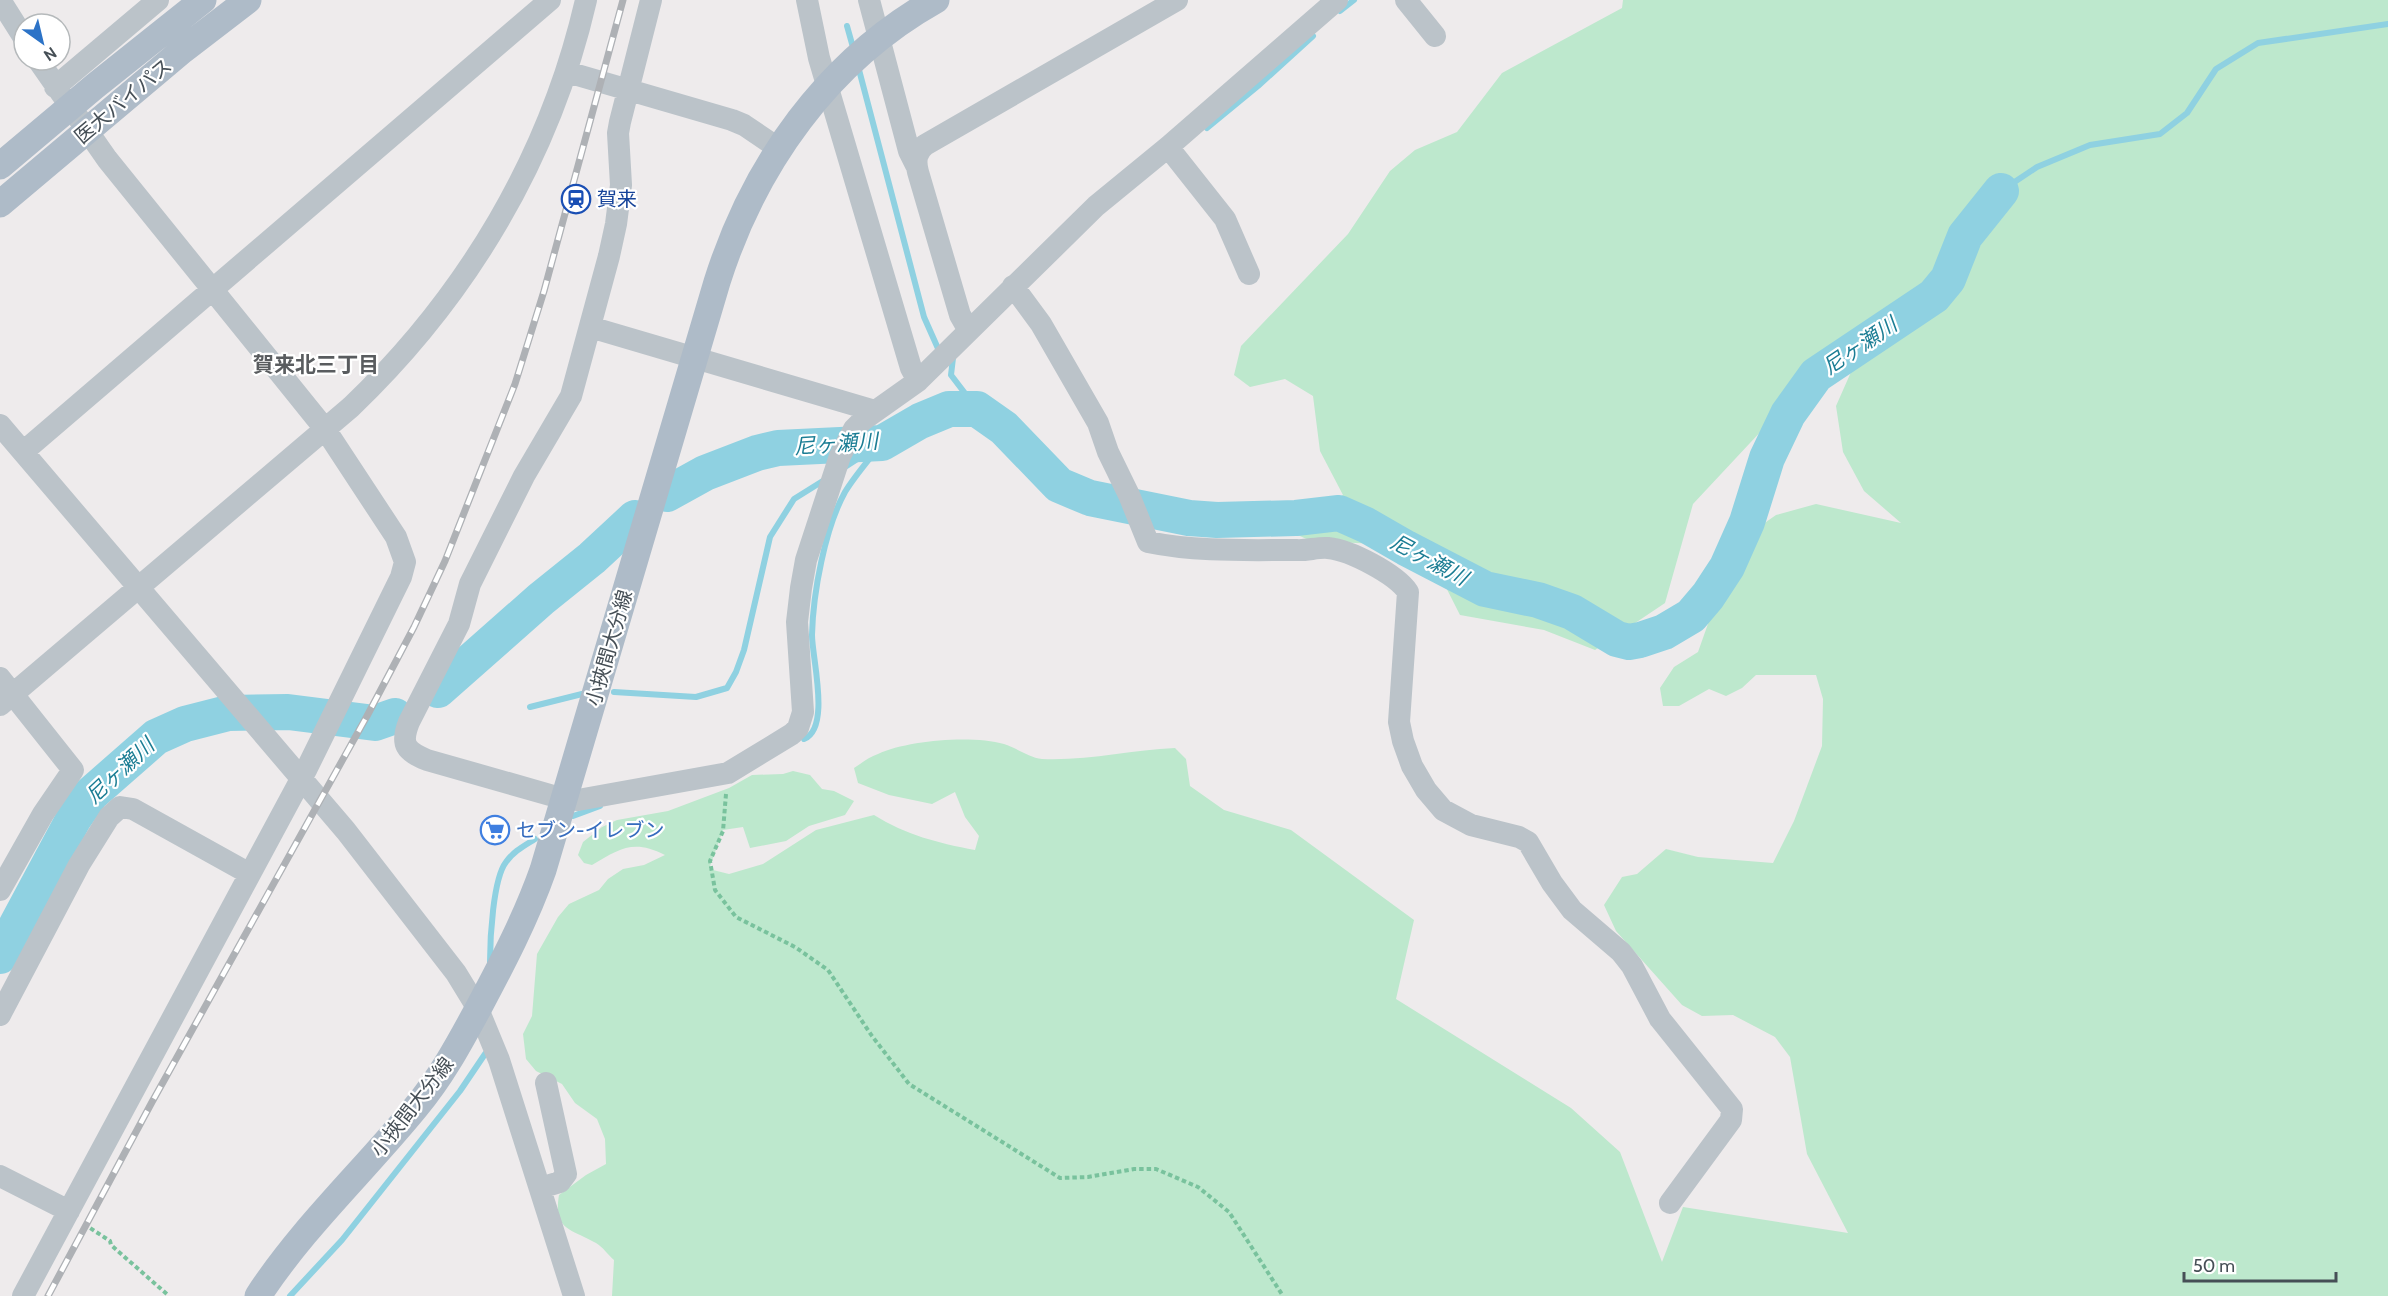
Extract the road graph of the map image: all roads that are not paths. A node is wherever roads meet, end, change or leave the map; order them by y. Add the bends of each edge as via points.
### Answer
1 (0, 0) edge
2 (158, 0) edge
3 (203, 0) edge
4 (248, 0) edge
5 (550, 0) edge
6 (586, 0) edge
7 (651, 0) edge
8 (807, 0) edge
9 (869, 0) edge
10 (936, 0) edge
11 (1177, 0) edge
12 (1337, 0) edge
13 (1406, 0) edge
14 (12, 19) edge
15 (1435, 36) dead end
16 (863, 51) junction
17 (46, 72) edge
18 (567, 72) junction
19 (827, 86) junction
20 (629, 89) junction
21 (62, 97) junction
22 (86, 131) junction
23 (1168, 147) junction
24 (778, 148) junction
25 (916, 165) junction
26 (0, 166) edge
27 (0, 204) edge
28 (1249, 274) dead end
29 (1013, 285) junction
30 (213, 288) junction
31 (590, 327) junction
32 (968, 329) junction
33 (694, 359) junction
34 (925, 373) junction
35 (875, 411) junction
36 (0, 424) edge
37 (325, 429) junction
38 (23, 452) junction
39 (139, 588) junction
40 (5, 692) edge
41 (302, 779) junction
42 (564, 799) junction
43 (250, 874) junction
44 (0, 890) edge
45 (478, 1009) junction
46 (0, 1015) edge
47 (546, 1083) dead end
48 (0, 1176) edge
49 (540, 1188) junction
50 (1670, 1203) dead end
51 (68, 1214) junction
52 (23, 1296) edge
53 (258, 1296) edge
54 (574, 1296) edge

1 - 14 street
2 - 21 street
3 - 21 main road, 医大バイパス
4 - 22 main road, 医大バイパス
5 - 30 street
6 - 18 street
7 - 20 street
8 - 19 street
9 - 16 street
10 - 16 main road, 小挾間大分線
11 - 25 street via 925,145 918,153
12 - 23 street
13 - 15 street
16 - 19 main road, 小挾間大分線
16 - 25 street
17 - 21 street
18 - 20 street
18 - 37 street via 519,184 462,280 399,359
19 - 24 main road, 小挾間大分線
19 - 34 street via 911,368
20 - 24 street via 732,120
20 - 31 street via 618,134 620,206
21 - 22 street
21 - 26 main road, 医大バイパス
22 - 27 main road, 医大バイパス
22 - 30 street
23 - 28 street via 1225,219
23 - 29 street via 1096,206
24 - 33 main road, 小挾間大分線 via 736,226
25 - 32 street via 960,315
29 - 32 street
29 - 50 street via 1085,399 1148,542 1176,548 1328,548 1351,554 1401,583 1408,592 1399,722 1402,741 1426,790 1443,810 1471,825 1528,842 1572,910 1632,966 1660,1018 1732,1109 1731,1120
30 - 37 street
30 - 38 street
31 - 33 street
31 - 42 street via 565,408 524,476 470,584 459,624 404,739 408,750 427,760
32 - 34 street
33 - 35 street
33 - 42 main road, 小挾間大分線
34 - 35 street
35 - 42 street via 848,437 806,560 798,601 803,704 798,728 785,740 728,773 578,800
36 - 38 street
37 - 39 street
37 - 41 street via 396,537 405,562 402,577
38 - 39 street
39 - 40 street
39 - 41 street
40 - 44 street via 73,770
41 - 43 street
41 - 45 street via 437,947
42 - 45 main road, 小挾間大分線 via 531,904
43 - 46 street via 133,809 120,807 109,817 79,864
43 - 51 street
45 - 49 street
45 - 53 main road, 小挾間大分線 via 448,1064 417,1107 298,1241
47 - 49 street via 566,1174 560,1182
48 - 51 street
49 - 54 street
51 - 52 street

